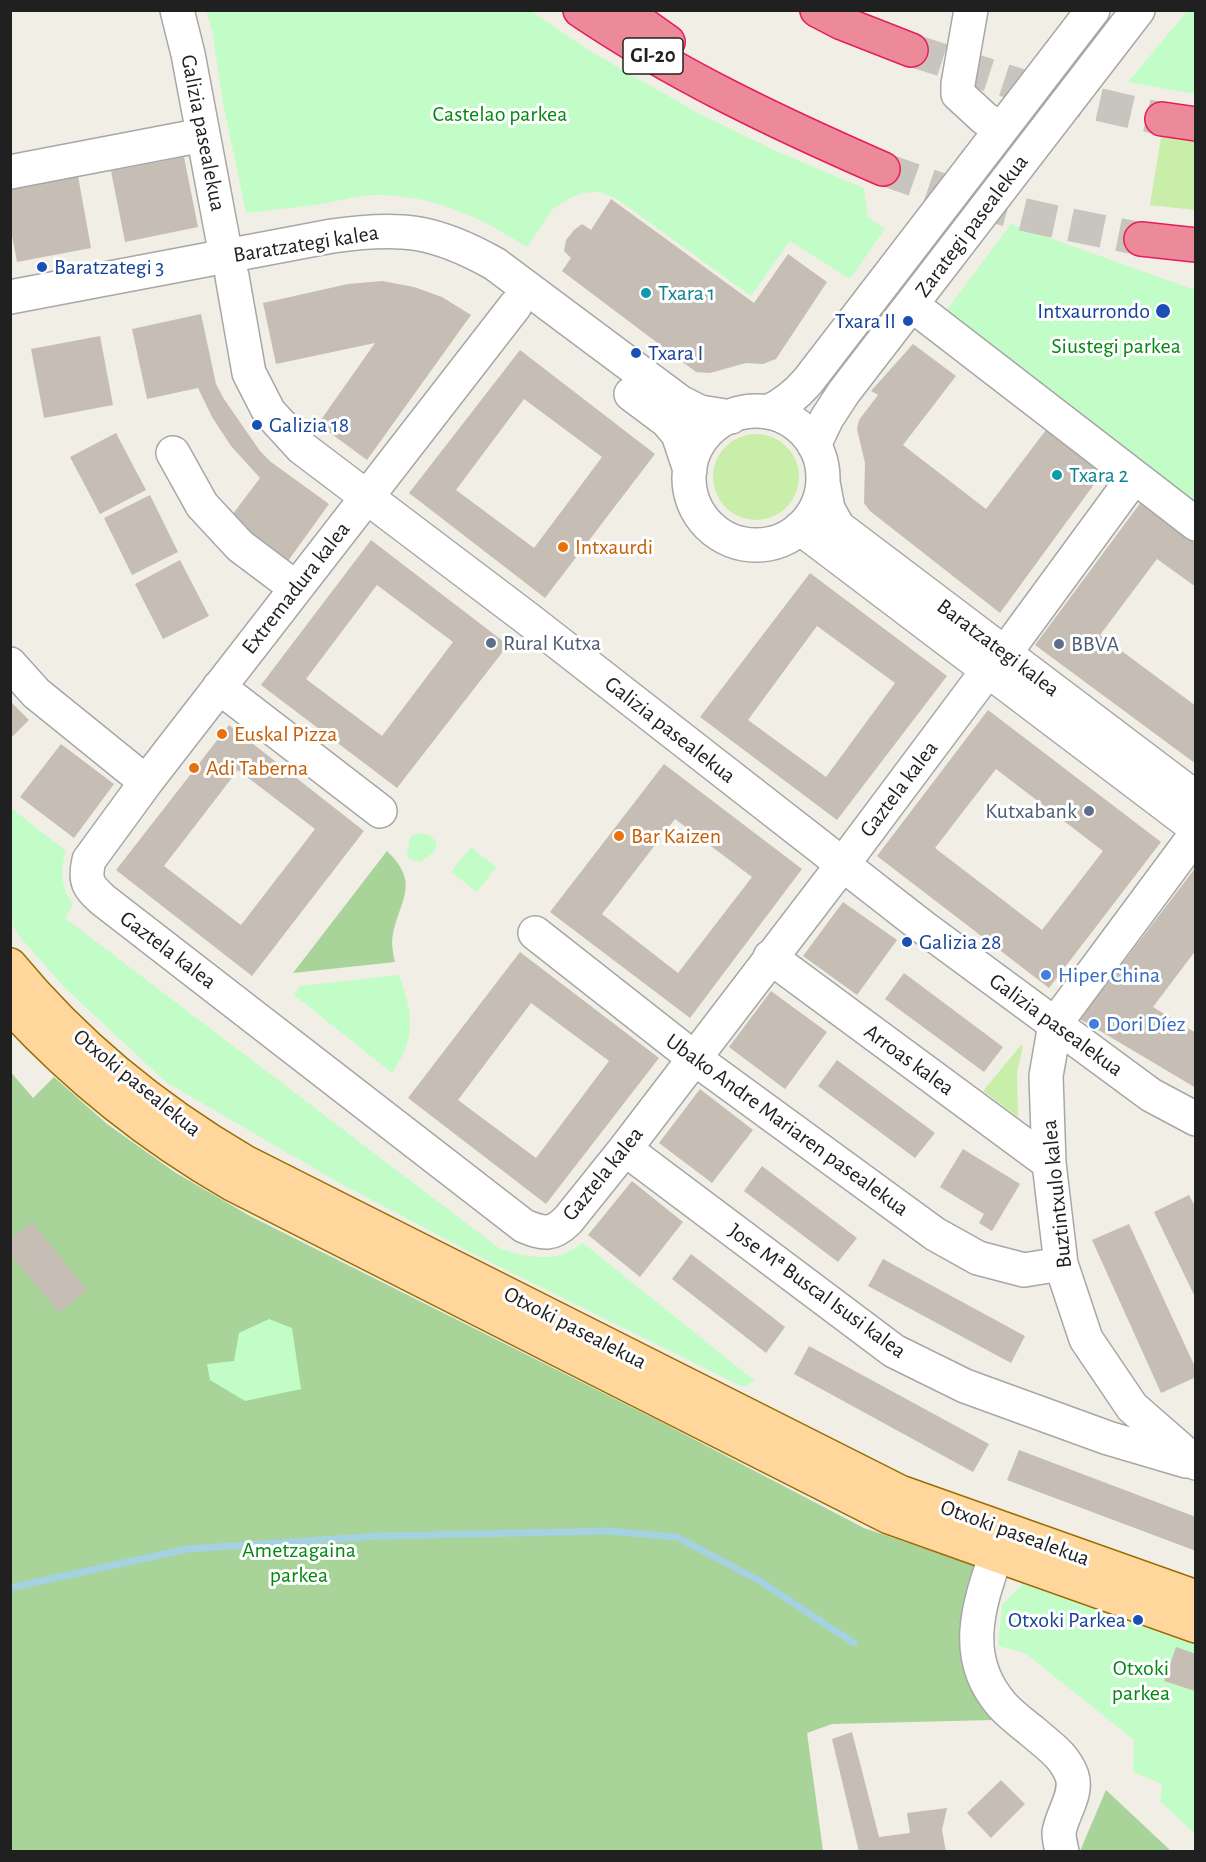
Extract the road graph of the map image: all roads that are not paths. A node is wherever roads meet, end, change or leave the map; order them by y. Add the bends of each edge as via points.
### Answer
1 (177, 10) edge
2 (580, 10) edge
3 (623, 10) edge
4 (817, 10) edge
5 (970, 10) edge
6 (1093, 10) edge
7 (1138, 10) edge
8 (910, 50) tunnel mouth
9 (729, 98) junction
10 (1162, 119) tunnel mouth
11 (1196, 124) edge
12 (1002, 129) junction
13 (203, 135) junction
14 (883, 169) tunnel mouth
15 (10, 172) edge
16 (1141, 239) tunnel mouth
17 (1196, 245) edge
18 (229, 266) junction
19 (10, 297) edge
20 (912, 305) junction
21 (515, 306) junction
22 (10, 319) edge
23 (768, 412) junction
24 (731, 417) junction
25 (814, 445) junction
26 (173, 453) dead end
27 (690, 470) junction
28 (823, 482) junction
29 (1126, 488) dead end
30 (366, 496) junction
31 (1196, 524) edge
32 (800, 528) junction
33 (296, 588) junction
34 (997, 661) junction
35 (10, 664) edge
36 (219, 687) junction
37 (146, 782) junction
38 (1196, 798) edge
39 (380, 811) dead end
40 (1196, 828) edge
41 (1196, 834) edge
42 (843, 864) junction
43 (85, 876) joint
44 (535, 933) dead end
45 (770, 957) junction
46 (10, 964) edge
47 (10, 1006) edge
48 (1055, 1024) junction
49 (694, 1058) junction
50 (1196, 1119) edge
51 (625, 1149) junction
52 (1049, 1163) junction
53 (1061, 1264) junction
54 (1196, 1463) edge
55 (996, 1555) junction
56 (1196, 1597) edge
57 (1196, 1626) edge
58 (1062, 1851) edge

1 - 13 street, Galizia pasealekua
2 - 9 highway, GI-20
3 - 9 highway via 685,55
4 - 8 highway
5 - 12 street via 958,94
6 - 12 street, Zarategi pasealekua
7 - 20 street, Zarategi pasealekua
9 - 14 highway, GI-20
10 - 11 highway
12 - 23 street, Zarategi pasealekua via 808,381 795,396
13 - 15 street
13 - 18 street, Galizia pasealekua
16 - 17 highway
18 - 19 street, Baratzategi kalea
18 - 21 street, Baratzategi kalea via 379,251 406,252 461,269
18 - 22 street, Baratzategi kalea
18 - 24 street, Baratzategi kalea via 237,268 244,263 345,242 358,232 412,232 441,239 495,264 680,402 700,412
18 - 30 street, Galizia pasealekua via 249,373 269,412 302,448
20 - 25 street, Zarategi pasealekua via 833,409
20 - 31 street
21 - 27 street, Baratzategi kalea via 667,422 678,434
21 - 30 street, Extremadura kalea
23 - 24 street
23 - 25 street via 798,425
24 - 27 street via 714,426 701,441
25 - 28 street via 822,465
26 - 33 street via 202,505 240,546
27 - 32 street via 696,507 712,528 727,538 765,544
28 - 32 street via 815,510
28 - 34 street, Baratzategi kalea via 828,509 838,527
29 - 34 street, Gaztela kalea
30 - 33 street, Extremadura kalea
30 - 42 street, Galizia pasealekua
32 - 34 street, Baratzategi kalea
33 - 36 street, Extremadura kalea
34 - 38 street, Baratzategi kalea
34 - 40 street, Baratzategi kalea
34 - 42 street, Gaztela kalea
35 - 37 street via 36,693
36 - 37 street, Extremadura kalea
36 - 39 street
37 - 43 street, Extremadura kalea via 89,860
41 - 48 street
42 - 45 street, Gaztela kalea
42 - 48 street, Galizia pasealekua
43 - 51 street, Gaztela kalea via 90,888 103,900 524,1226 542,1233 558,1230
44 - 49 street, Ubako Andre Mariaren pasealekua
45 - 49 street, Gaztela kalea
45 - 52 street, Arroas kalea
46 - 56 main road, Otxoki pasealekua via 47,1008 96,1055 203,1137 245,1162 900,1492
47 - 55 main road, Otxoki pasealekua via 81,1077 135,1122 232,1184 872,1509
48 - 50 street, Galizia pasealekua via 1151,1095
48 - 52 street, Buztintxulo kalea via 1046,1076
49 - 51 street, Gaztela kalea
49 - 53 street, Ubako Andre Mariaren pasealekua via 935,1234 978,1258 1024,1270
51 - 54 street, Jose Mª Buscal Isusi kalea via 894,1351 965,1386 1108,1438
52 - 53 street, Buztintxulo kalea
53 - 54 street, Buztintxulo kalea via 1086,1339 1132,1407
55 - 57 main road, Otxoki pasealekua
55 - 58 street via 975,1636 980,1666 1002,1706 1065,1760 1073,1779 1059,1833

